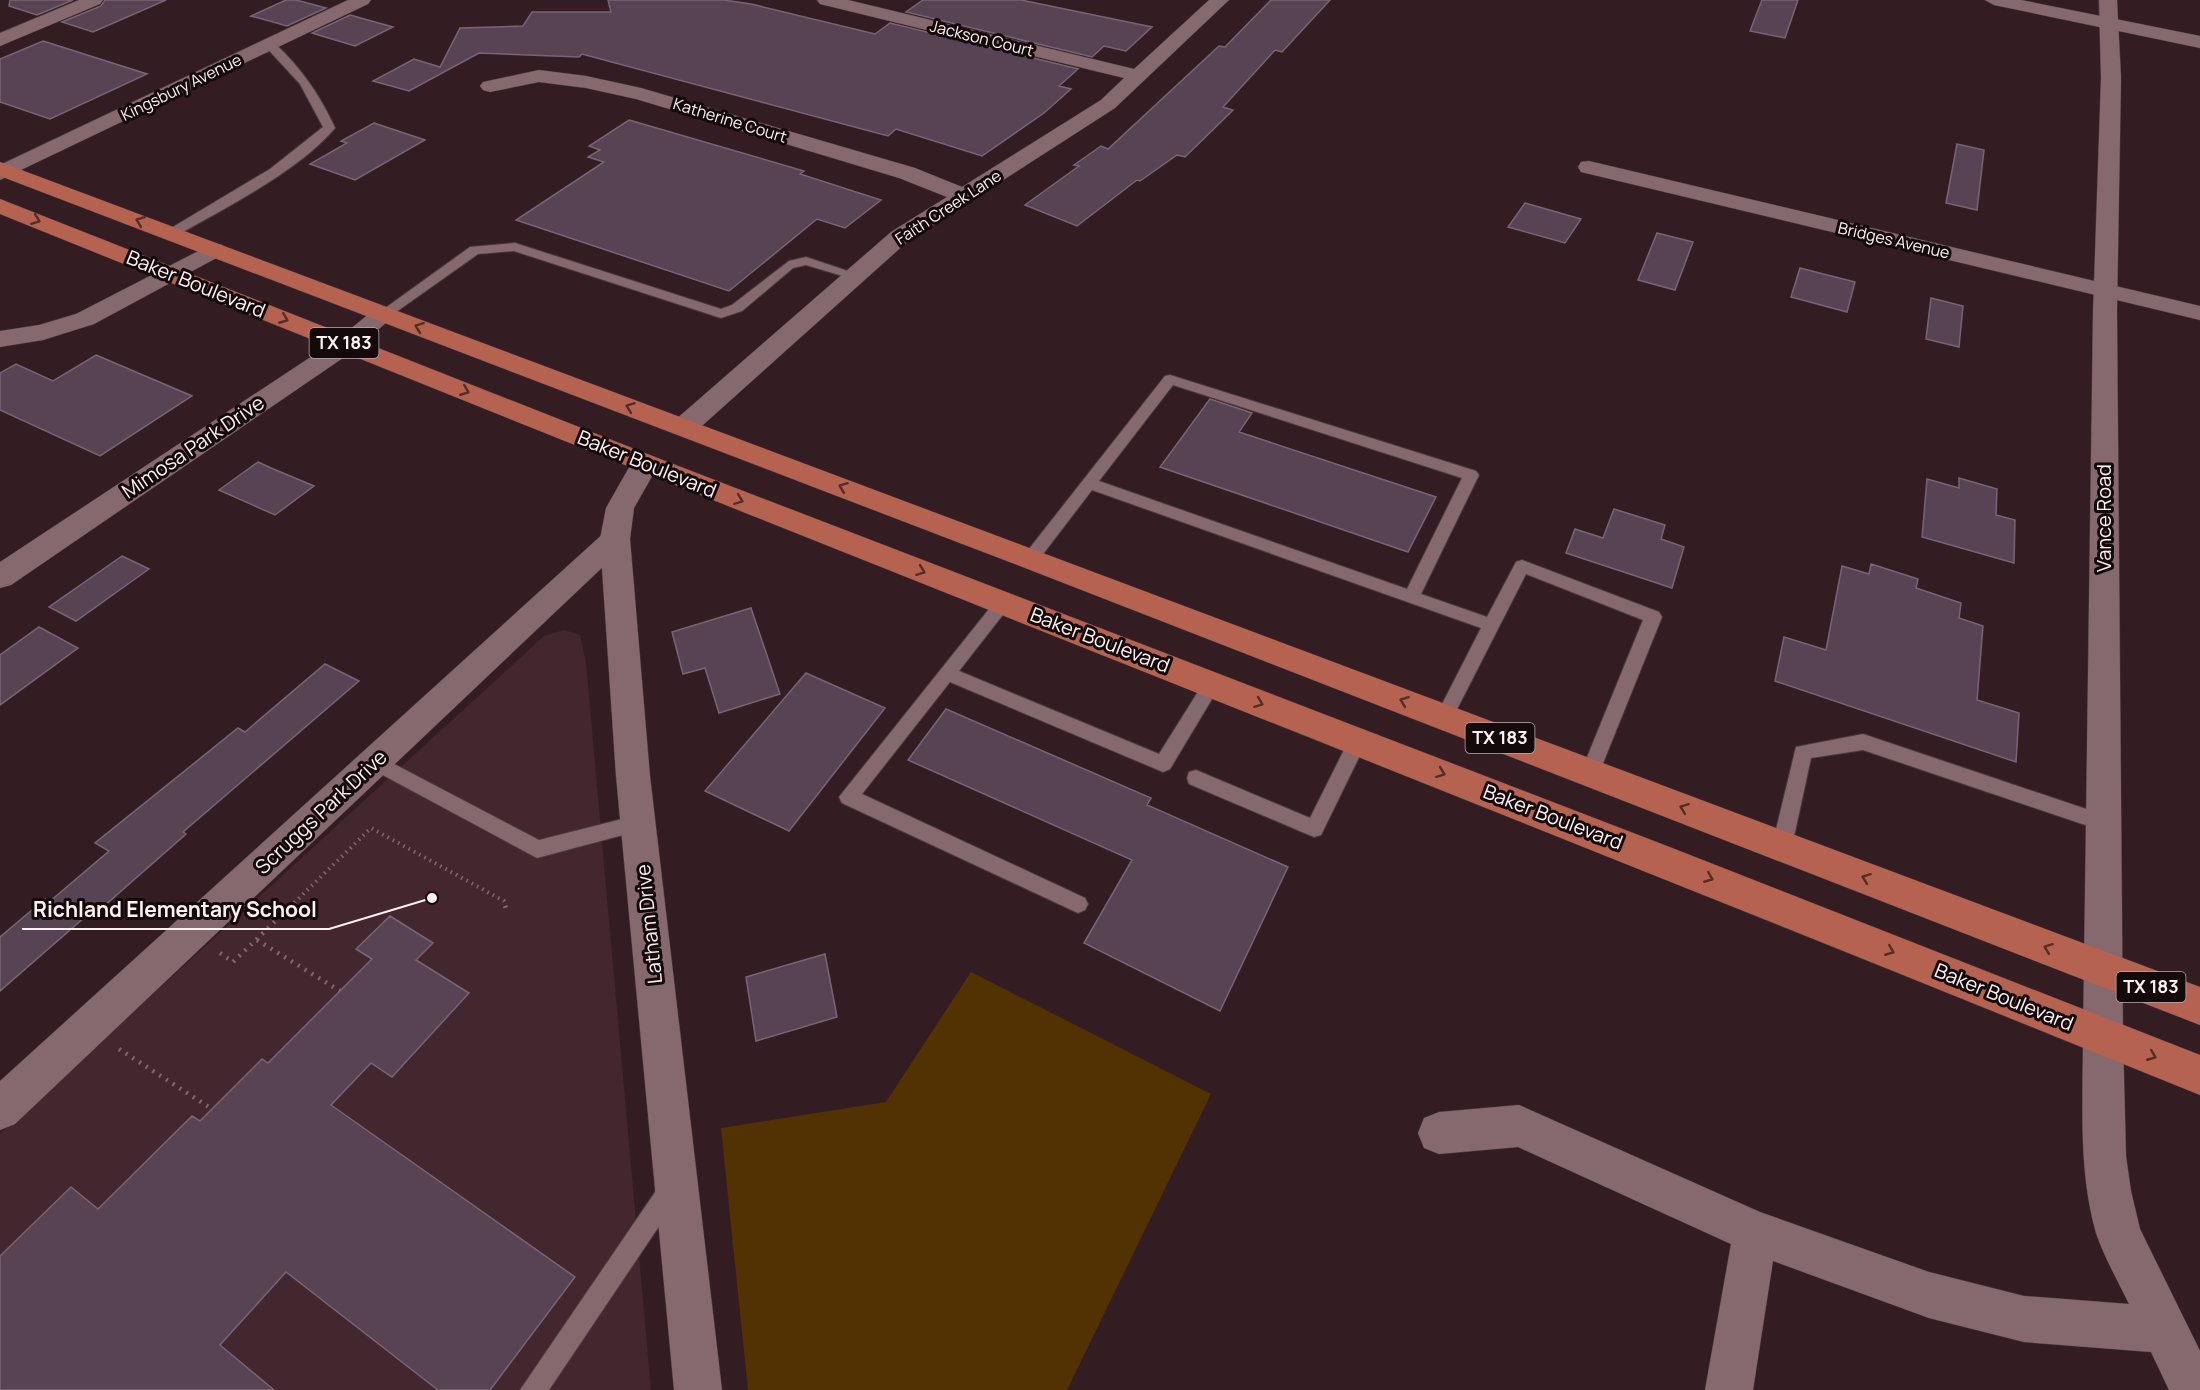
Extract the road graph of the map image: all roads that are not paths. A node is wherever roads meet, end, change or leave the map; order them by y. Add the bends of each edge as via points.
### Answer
1 (94, 0) edge
2 (362, 0) edge
3 (826, 0) edge
4 (1220, 0) edge
5 (1994, 0) edge
6 (2109, 13) edge
7 (0, 40) edge
8 (2200, 42) edge
9 (269, 44) junction
10 (1138, 76) junction
11 (490, 86) dead end
12 (1589, 167) dead end
13 (2, 171) edge
14 (964, 196) junction
15 (0, 206) edge
16 (172, 233) junction
17 (214, 250) junction
18 (171, 274) junction
19 (856, 276) junction
20 (2106, 290) junction
21 (2200, 313) edge
22 (384, 314) junction
23 (0, 339) edge
24 (347, 344) junction
25 (684, 427) junction
26 (645, 464) junction
27 (1089, 483) junction
28 (615, 539) junction
29 (1031, 558) junction
30 (0, 577) edge
31 (1411, 597) junction
32 (1003, 603) junction
33 (1491, 625) junction
34 (947, 673) junction
35 (1212, 684) junction
36 (1445, 716) junction
37 (1358, 741) junction
38 (375, 762) junction
39 (1590, 772) junction
40 (1196, 778) dead end
41 (638, 823) junction
42 (2103, 823) junction
43 (1782, 846) junction
44 (1078, 904) dead end
45 (2103, 969) junction
46 (2200, 1006) edge
47 (2103, 1037) junction
48 (2200, 1075) edge
49 (0, 1109) edge
50 (1439, 1133) dead end
51 (674, 1184) junction
52 (1755, 1232) junction
53 (2166, 1330) junction
54 (533, 1390) edge
55 (698, 1390) edge
56 (1729, 1390) edge
57 (2194, 1390) edge

1 - 7 street
2 - 9 street, Kingsbury Avenue
3 - 10 street, Jackson Court
4 - 10 street, Faith Creek Lane
5 - 6 street
6 - 8 street
6 - 20 street, Vance Road via 2113,91
9 - 13 street, Kingsbury Avenue
9 - 16 lane via 315,98 329,128 230,200
10 - 14 street, Faith Creek Lane via 1108,104
11 - 14 street, Katherine Court via 539,76 641,94 907,173
12 - 20 street, Bridges Avenue
16 -> 13 main road, Baker Boulevard / TX 183
14 - 19 street, Faith Creek Lane via 899,237
15 -> 18 main road, Baker Boulevard / TX 183
16 - 17 main road, Baker Boulevard / TX 183
17 - 18 street
17 - 22 main road, Baker Boulevard / TX 183
18 - 23 street via 85,319 43,332
18 -> 24 main road, Baker Boulevard / TX 183
19 - 22 lane via 806,261 789,264 737,308 721,314 515,247 492,247 475,250
19 - 25 street, Faith Creek Lane
20 - 21 street, Bridges Avenue
20 - 42 street, Vance Road
22 - 24 street, Mimosa Park Drive
25 -> 22 main road, Baker Boulevard / TX 183
24 -> 26 main road, Baker Boulevard / TX 183
24 - 30 street, Mimosa Park Drive
25 - 26 main road
29 -> 25 main road, Baker Boulevard / TX 183
26 - 28 street, Latham Drive via 620,508
26 -> 32 main road, Baker Boulevard / TX 183
27 - 29 lane
27 - 31 lane
27 - 31 lane via 1170,379 1471,475
28 - 38 street, Scruggs Park Drive
28 - 41 street, Latham Drive
36 -> 29 main road, Baker Boulevard / TX 183
31 - 33 lane
32 - 34 lane
32 - 35 main road, Baker Boulevard / TX 183
33 - 36 lane
33 - 39 lane via 1522,566 1653,617
34 - 35 lane via 1163,764
34 - 44 lane via 849,797
35 -> 37 main road, Baker Boulevard / TX 183
36 - 39 main road, Baker Boulevard / TX 183
37 - 40 lane via 1314,829
37 -> 47 main road, Baker Boulevard / TX 183
38 - 41 lane via 537,849
38 - 49 street, Scruggs Park Drive
43 -> 39 main road, Baker Boulevard / TX 183
41 - 51 street, Latham Drive
42 - 43 lane via 1863,742 1803,752
42 - 45 street, Vance Road
45 -> 43 main road, Baker Boulevard / TX 183
45 - 46 main road, Baker Boulevard / TX 183
45 - 47 street, Vance Road
47 -> 48 main road, Baker Boulevard / TX 183
47 - 53 street, Vance Road via 2109,1191 2119,1234
50 - 52 street via 1519,1126
51 - 54 lane
51 - 55 street, Latham Drive
52 - 53 street via 1929,1295 2024,1319
52 - 56 street
53 - 57 street, Vance Road

